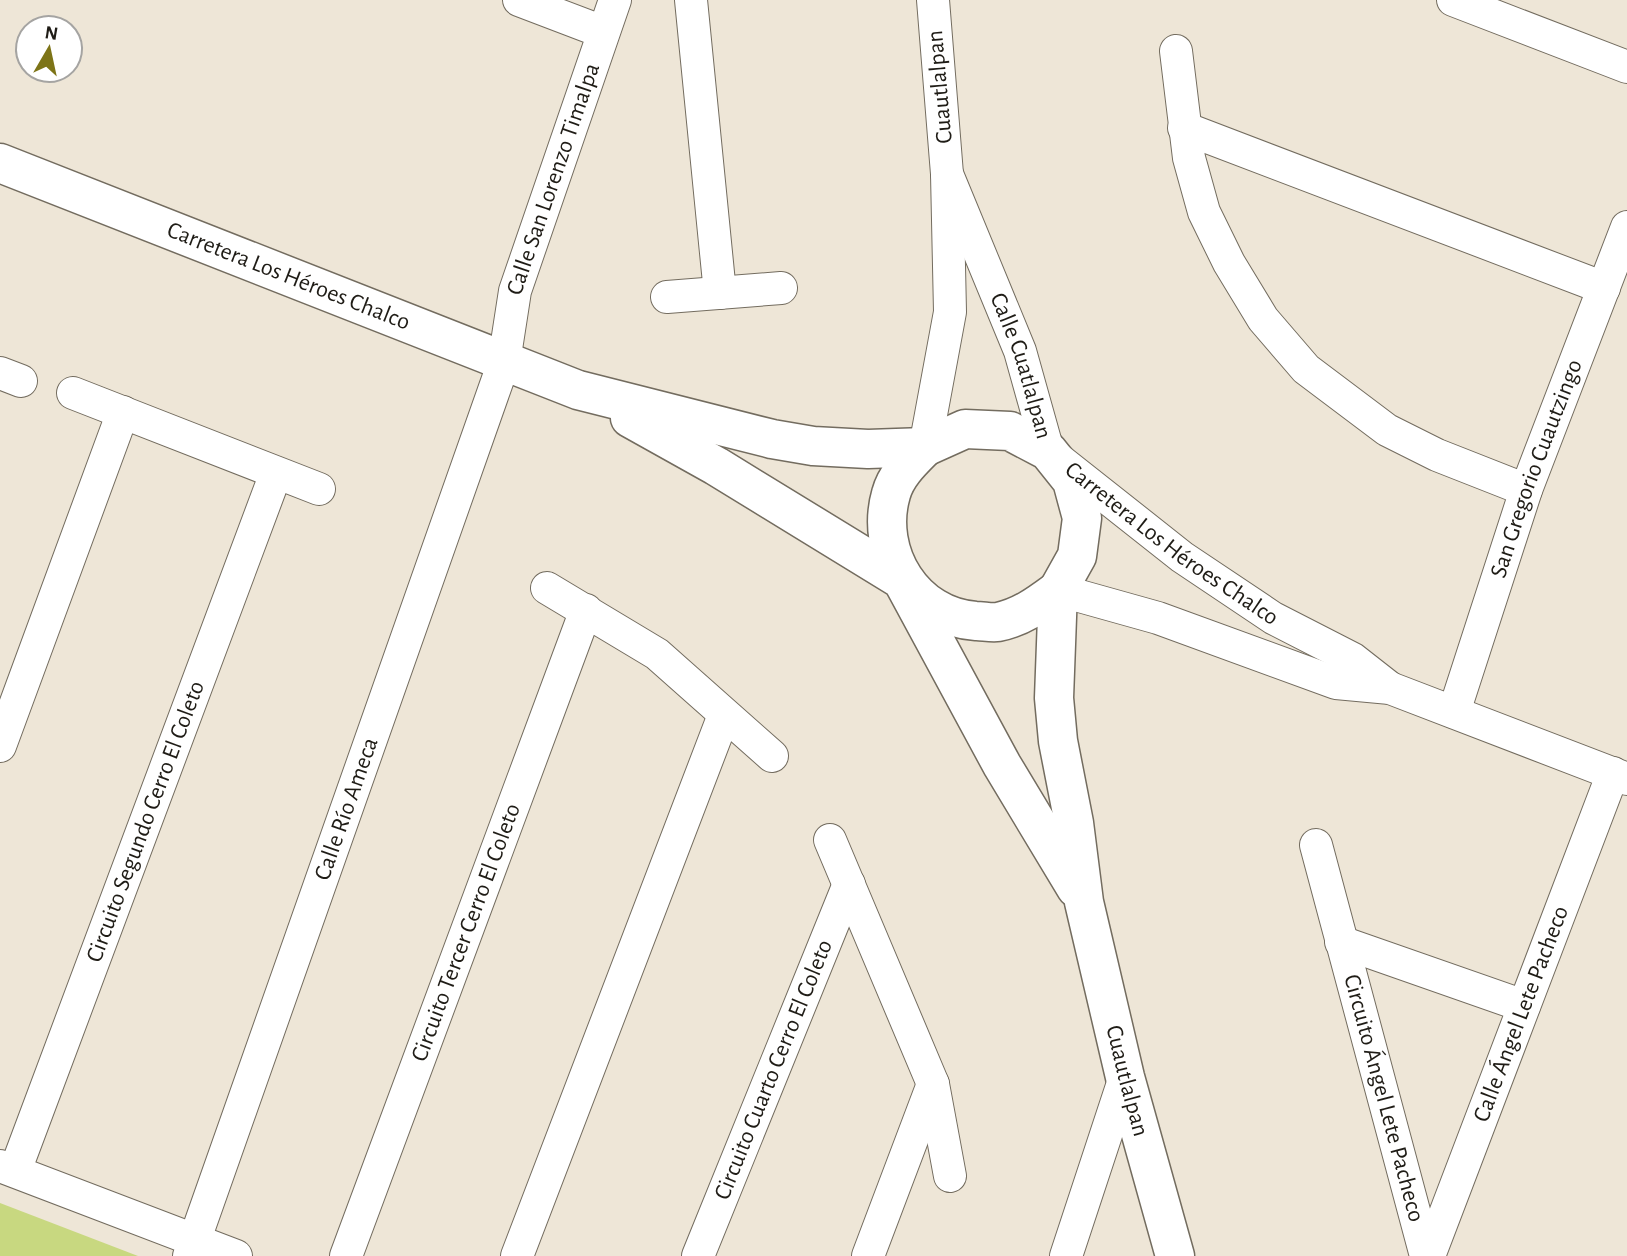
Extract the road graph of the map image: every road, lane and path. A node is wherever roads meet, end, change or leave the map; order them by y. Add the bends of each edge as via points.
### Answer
1 (519, 0) edge
2 (615, 0) edge
3 (691, 0) edge
4 (933, 0) edge
5 (1453, 0) edge
6 (603, 32) junction
7 (1176, 51) dead end
8 (1627, 67) edge
9 (1184, 128) junction
10 (0, 163) edge
11 (947, 174) junction
12 (1627, 227) edge
13 (781, 288) dead end
14 (1604, 288) junction
15 (720, 292) junction
16 (667, 297) dead end
17 (505, 362) junction
18 (578, 390) junction
19 (73, 393) dead end
20 (123, 412) junction
21 (925, 447) junction
22 (1048, 451) junction
23 (276, 472) junction
24 (319, 489) dead end
25 (1526, 490) junction
26 (895, 563) junction
27 (547, 588) dead end
28 (1058, 590) junction
29 (586, 610) junction
30 (1390, 688) junction
31 (1454, 712) junction
32 (724, 715) junction
33 (0, 746) edge
34 (772, 756) dead end
35 (1620, 776) edge
36 (830, 840) dead end
37 (1316, 845) dead end
38 (849, 884) junction
39 (1084, 902) junction
40 (1341, 942) junction
41 (1524, 1006) junction
42 (1125, 1077) junction
43 (933, 1084) junction
44 (7, 1169) edge
45 (950, 1176) dead end
46 (192, 1248) edge
47 (236, 1256) edge
48 (346, 1256) edge
49 (517, 1256) edge
50 (698, 1256) edge
51 (868, 1256) edge
52 (1066, 1256) edge
53 (1175, 1256) edge
54 (1427, 1256) edge

1 - 6 street
2 - 6 street, Calle San Lorenzo Timalpa
3 - 15 street
4 - 11 street, Cuautlalpan
5 - 8 street
6 - 17 street, Calle San Lorenzo Timalpa via 515,291
7 - 9 street
9 - 14 street
9 - 25 street via 1204,212 1229,263 1263,319 1306,369 1387,430
10 - 17 street, Carretera Los Héroes Chalco
11 - 21 street, Calle Cuatlalpan via 950,312
11 - 22 street, Calle Cuatlalpan via 1020,351
12 - 14 street, San Gregorio Cuautzingo
13 - 15 street
14 - 25 street, San Gregorio Cuautzingo
15 - 16 street
17 - 18 street, Carretera Los Héroes Chalco
17 - 46 street, Calle Río Ameca
18 - 21 street, Carretera Los Héroes Chalco via 782,441 868,449
18 - 26 street, Carretera Los Héroes Chalco
19 - 20 street
20 - 23 street
20 - 33 street
21 - 22 street, Carretera Los Héroes Chalco via 965,429 1010,431
21 - 26 street via 905,467 891,491 886,519
22 - 28 street, Calle Cuatlalpan via 1072,481 1082,518 1077,556
22 - 30 street, Carretera Los Héroes Chalco via 1182,557 1273,618 1353,659
23 - 24 street
23 - 44 street, Circuito Segundo Cerro El Coleto
25 - 31 street, San Gregorio Cuautzingo
26 - 28 street, Carretera Los Héroes Chalco via 928,605 960,620 996,622 1030,611
26 - 39 street via 1002,765
27 - 29 street
28 - 30 street, Carretera Los Héroes Chalco via 1158,618 1336,683
28 - 39 street, Calle Cuatlalpan via 1054,698
29 - 32 street via 657,654
29 - 48 street, Circuito Tercer Cerro El Coleto
30 - 31 street, Carretera Los Héroes Chalco
31 - 35 street, Carretera Los Héroes Chalco
32 - 34 street
32 - 49 street
35 - 41 street, Calle Ángel Lete Pacheco
36 - 38 street, Circuito Cuarto Cerro El Coleto
37 - 40 street, Circuito Ángel Lete Pacheco
38 - 43 street, Circuito Cuarto Cerro El Coleto
38 - 50 street, Circuito Cuarto Cerro El Coleto
39 - 42 street, Cuautlalpan
40 - 41 street, Circuito Ángel Lete Pacheco
40 - 54 street, Circuito Ángel Lete Pacheco
41 - 54 street, Calle Ángel Lete Pacheco
42 - 52 street
42 - 53 street, Cuautlalpan
43 - 45 street, Circuito Cuarto Cerro El Coleto
43 - 51 street
44 - 46 street
46 - 47 street

